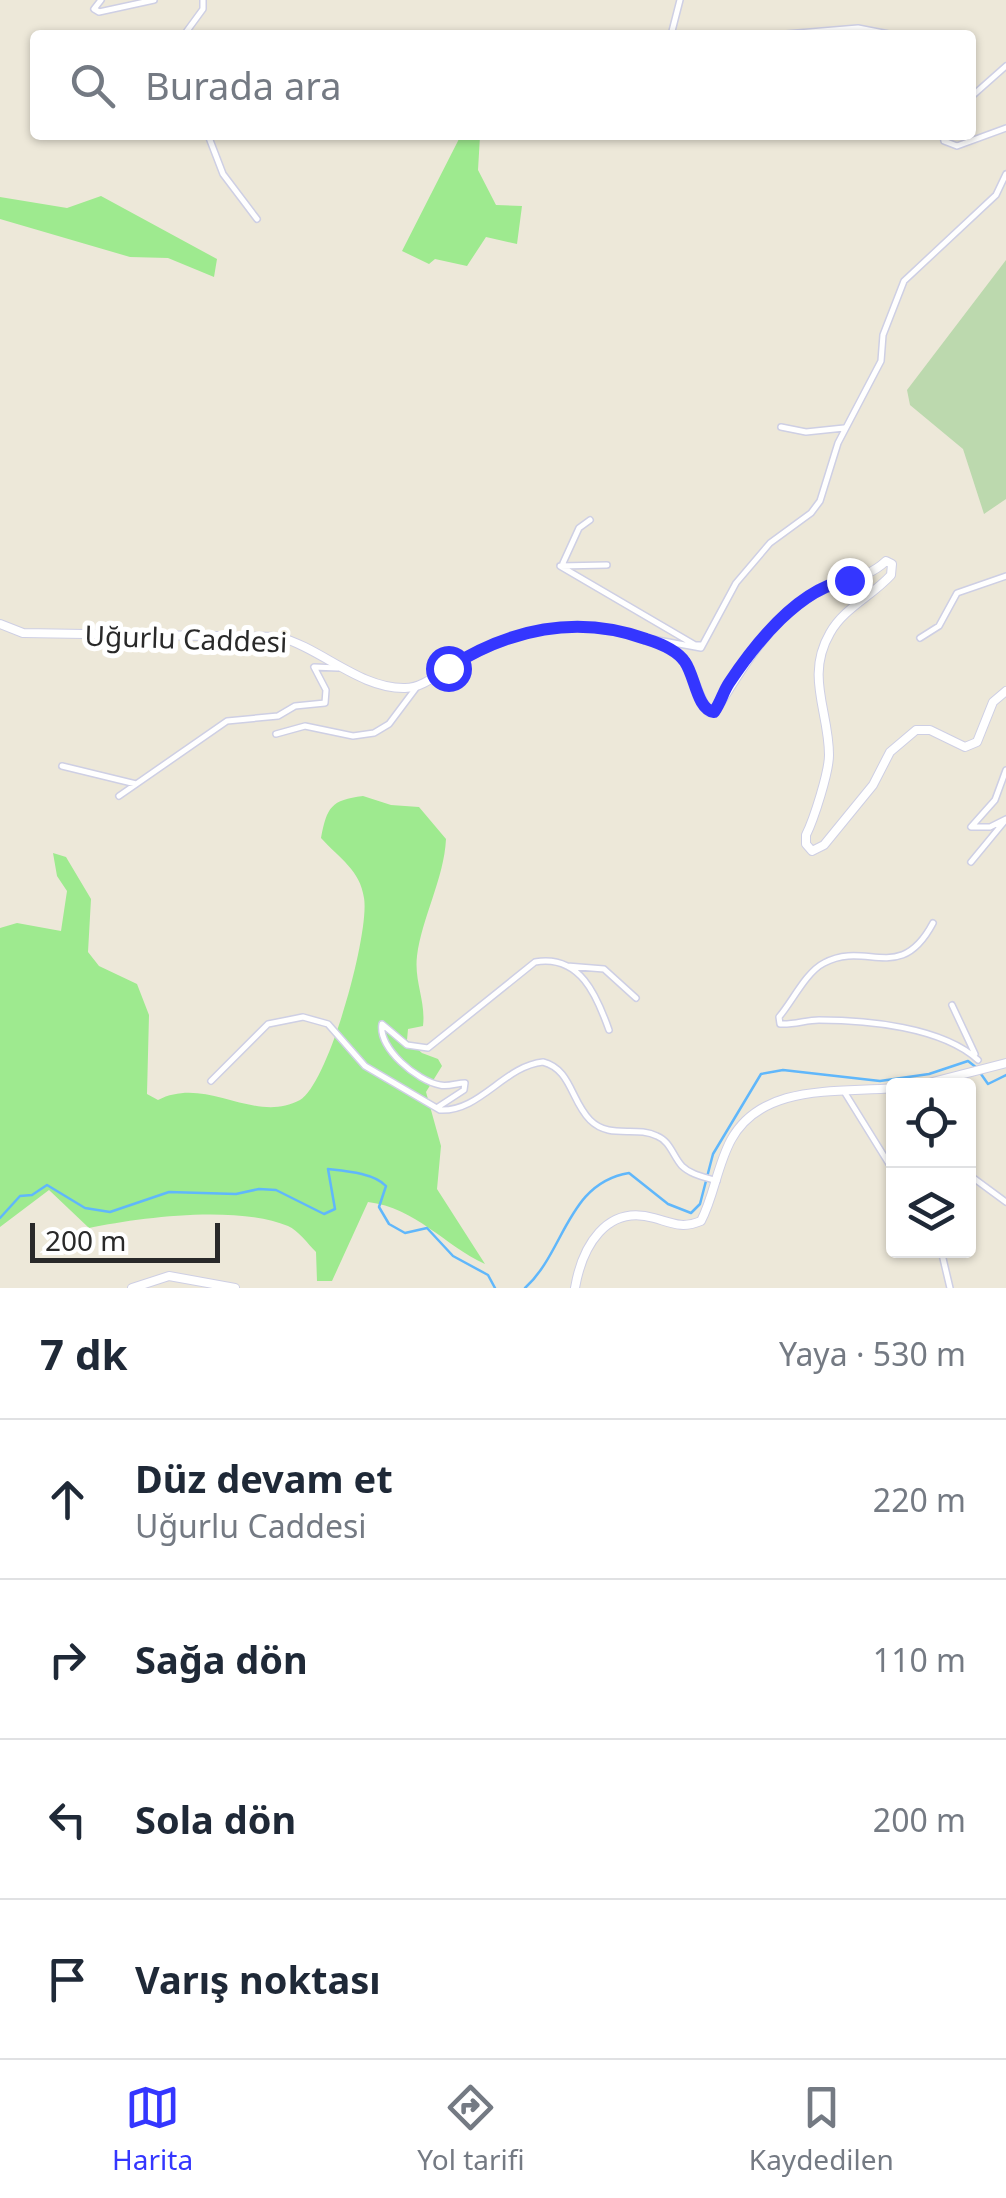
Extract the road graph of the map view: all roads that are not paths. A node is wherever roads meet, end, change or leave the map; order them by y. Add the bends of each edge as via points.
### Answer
1 (101, 0) edge
2 (154, 0) edge
3 (203, 0) edge
4 (680, 0) edge
5 (188, 30) edge
6 (672, 30) edge
7 (834, 30) edge
8 (868, 30) edge
9 (1006, 66) edge
10 (976, 93) edge
11 (1006, 128) edge
12 (976, 139) edge
13 (210, 140) edge
14 (944, 140) edge
15 (973, 140) edge
16 (1006, 174) edge
17 (257, 219) dead end
18 (780, 427) dead end
19 (846, 428) junction
20 (590, 520) dead end
21 (562, 563) junction
22 (606, 566) dead end
23 (1006, 576) edge
24 (0, 624) edge
25 (920, 638) dead end
26 (647, 639) junction
27 (705, 645) junction
28 (341, 668) junction
29 (416, 688) junction
30 (1006, 691) edge
31 (276, 734) dead end
32 (62, 766) dead end
33 (1006, 770) edge
34 (136, 784) junction
35 (118, 796) dead end
36 (1006, 819) edge
37 (971, 862) dead end
38 (933, 922) dead end
39 (564, 966) junction
40 (636, 998) dead end
41 (952, 1005) dead end
42 (609, 1030) dead end
43 (978, 1060) junction
44 (1006, 1063) edge
45 (983, 1071) junction
46 (951, 1078) edge
47 (210, 1081) dead end
48 (886, 1089) edge
49 (845, 1093) junction
50 (438, 1106) junction
51 (892, 1168) edge
52 (714, 1180) junction
53 (976, 1180) edge
54 (1006, 1202) edge
55 (942, 1258) edge
56 (132, 1288) edge
57 (235, 1288) edge
58 (575, 1288) edge
59 (950, 1288) edge

1 - 2 street via 94,9 99,12
3 - 5 street
4 - 6 street
7 - 8 street
9 - 10 street
11 - 12 street
13 - 17 street via 223,174
14 - 15 street via 957,146
16 - 19 street via 996,194 904,281 882,335 881,361
18 - 19 street
19 - 27 street via 812,513 770,543 736,583
20 - 21 street
21 - 22 street
21 - 27 street via 566,572 694,645
23 - 25 street via 957,593 939,626
24 - 28 street, Uğurlu Caddesi via 23,633 279,637
26 - 27 street via 695,650
26 - 29 street via 592,625 541,627 458,661
26 - 30 street via 685,662 704,706 714,712 743,664 808,598 868,576 886,561 892,564 886,581 852,606 830,634 818,668 829,757 806,835 812,851 824,845 903,740 930,730 971,745
28 - 29 street, Uğurlu Caddesi via 398,689
28 - 34 street via 314,667 326,703 227,721
29 - 31 street via 374,733 353,736 305,726
32 - 34 street
33 - 36 street via 994,800 971,827
34 - 35 street
36 - 37 street
38 - 43 street via 915,950 892,959 828,960 816,968 780,1024 819,1020 909,1030 965,1048
39 - 40 street via 604,969
39 - 42 street via 593,988
39 - 50 street via 535,962 439,1043 416,1049 382,1024 391,1051 414,1072 441,1086 465,1084
41 - 43 street
43 - 45 street
44 - 45 street
45 - 46 street
47 - 50 street via 268,1024 303,1017 328,1024 365,1066
48 - 49 street
49 - 51 street
49 - 52 street via 781,1096 762,1108 743,1122
50 - 52 street via 458,1108 509,1075 544,1062 565,1075 591,1121 618,1133 655,1134 683,1167
52 - 58 street via 701,1221 687,1227 636,1215 598,1229
53 - 54 street
55 - 59 street
56 - 57 street via 169,1276

